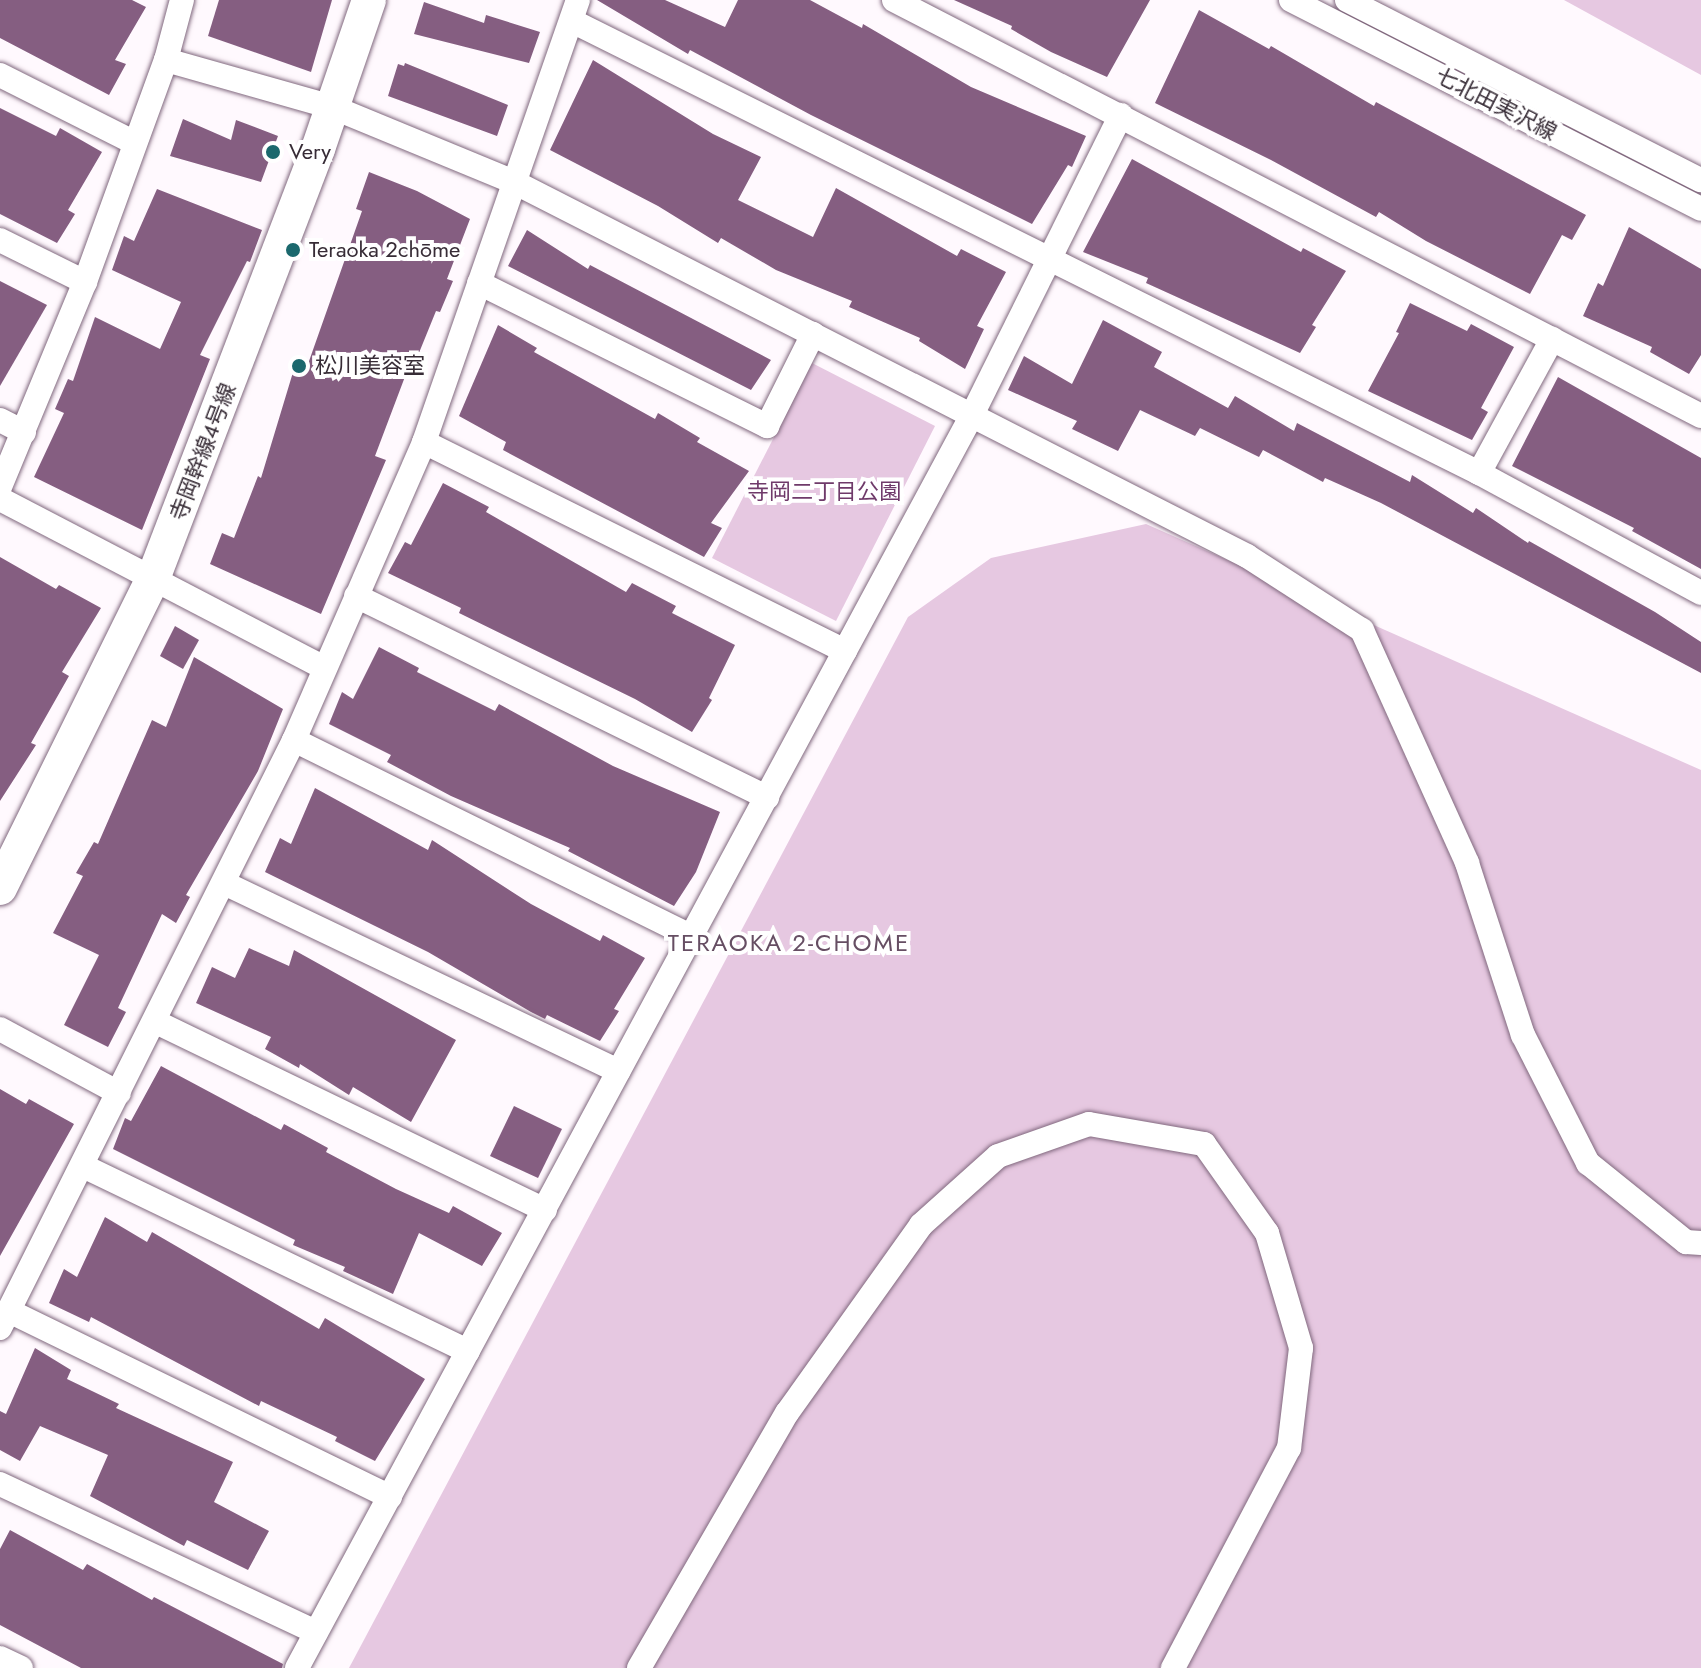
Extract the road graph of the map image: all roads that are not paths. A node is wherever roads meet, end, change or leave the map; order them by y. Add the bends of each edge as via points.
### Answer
1 (182, 0) edge
2 (369, 0) edge
3 (894, 0) edge
4 (1291, 0) edge
5 (1347, 0) edge
6 (575, 10) edge
7 (166, 60) junction
8 (0, 75) edge
9 (332, 107) junction
10 (1121, 115) junction
11 (133, 142) junction
12 (1701, 180) edge
13 (514, 182) junction
14 (1701, 209) edge
15 (0, 240) edge
16 (1047, 259) junction
17 (85, 282) junction
18 (479, 283) junction
19 (813, 334) junction
20 (1552, 339) junction
21 (972, 415) junction
22 (1701, 416) edge
23 (0, 420) edge
24 (24, 432) junction
25 (424, 442) junction
26 (1479, 473) junction
27 (0, 487) edge
28 (0, 499) edge
29 (154, 576) junction
30 (1701, 593) edge
31 (356, 596) junction
32 (845, 651) junction
33 (325, 668) junction
34 (294, 740) junction
35 (767, 797) junction
36 (224, 883) junction
37 (0, 888) edge
38 (693, 937) junction
39 (156, 1022) junction
40 (0, 1029) edge
41 (619, 1071) junction
42 (119, 1093) junction
43 (83, 1166) junction
44 (545, 1210) junction
45 (1701, 1243) edge
46 (4, 1320) edge
47 (468, 1351) junction
48 (0, 1484) edge
49 (390, 1497) junction
50 (316, 1632) junction
51 (0, 1658) edge
52 (21, 1668) edge
53 (297, 1668) edge
54 (639, 1668) edge
55 (1173, 1668) edge

1 - 7 street
2 - 9 street, 寺岡幹線4号線
3 - 10 street
4 - 14 street, 七北田実沢線
5 - 12 street
6 - 13 street
6 - 16 street
7 - 9 street
7 - 11 street
8 - 11 street
9 - 13 street
9 - 29 street, 寺岡幹線4号線
10 - 16 street
10 - 20 street
11 - 17 street
13 - 18 street
13 - 19 street
15 - 17 street
16 - 21 street
16 - 26 street
17 - 24 street
18 - 19 street via 767,426
18 - 25 street
19 - 21 street
20 - 22 street
20 - 26 street
21 - 32 street
21 - 45 street via 1247,556 1362,630 1467,863 1523,1035 1588,1163 1686,1242
23 - 24 street
24 - 27 street
25 - 31 street
25 - 32 street
26 - 30 street
28 - 29 street
29 - 33 street
29 - 37 street, 寺岡幹線4号線
31 - 33 street
31 - 35 street
32 - 35 street
33 - 34 street
34 - 36 street
34 - 38 street
35 - 38 street
36 - 39 street
36 - 41 street
38 - 41 street
39 - 42 street
39 - 44 street
40 - 42 street
41 - 44 street
42 - 43 street
43 - 46 street
43 - 47 street
44 - 47 street
46 - 49 street
47 - 49 street
48 - 50 street
49 - 50 street
50 - 53 street
51 - 52 street
54 - 55 street via 787,1413 921,1225 998,1156 1089,1124 1204,1144 1267,1233 1301,1348 1289,1448

